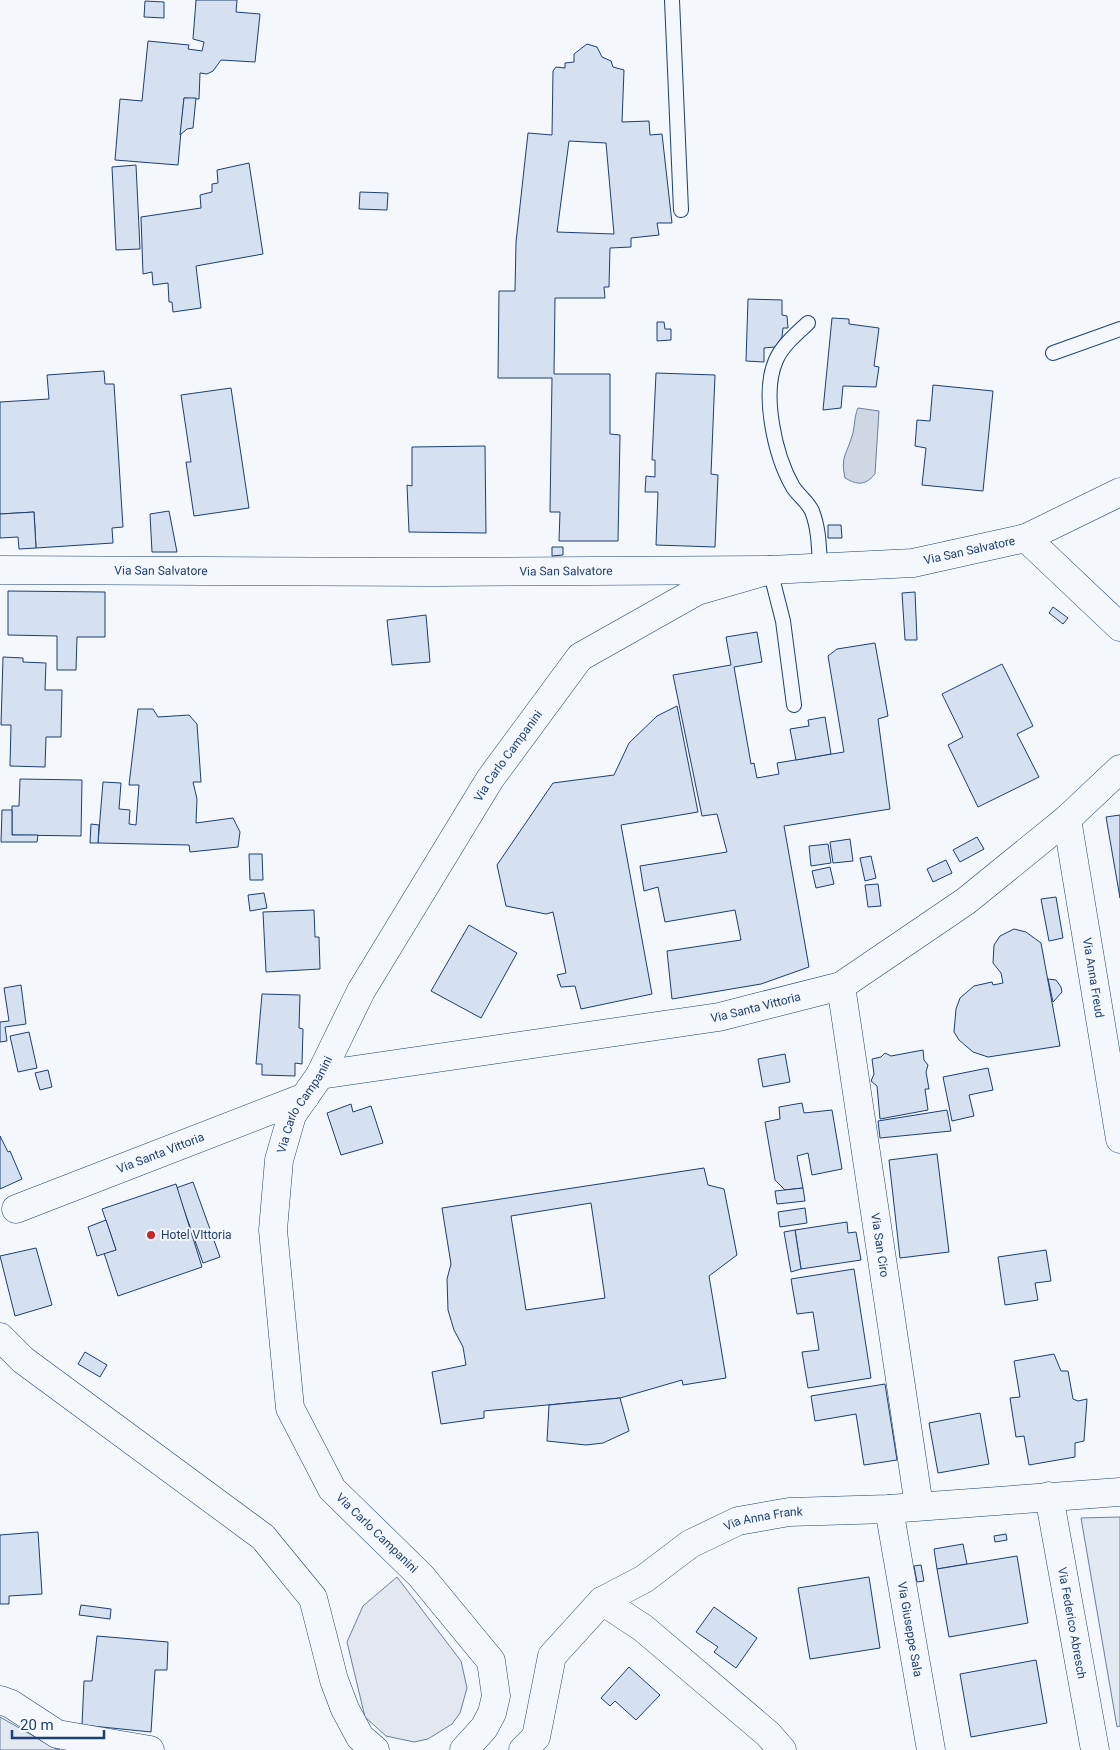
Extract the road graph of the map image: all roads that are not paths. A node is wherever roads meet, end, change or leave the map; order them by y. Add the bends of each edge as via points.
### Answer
1 (672, 0) edge
2 (681, 210) dead end
3 (808, 323) dead end
4 (1120, 329) edge
5 (1053, 353) dead end
6 (1120, 492) edge
7 (1026, 538) junction
8 (820, 568) junction
9 (0, 570) edge
10 (770, 570) junction
11 (1120, 627) edge
12 (794, 705) dead end
13 (1120, 769) edge
14 (1067, 819) junction
15 (841, 986) junction
16 (312, 1086) junction
17 (1120, 1139) edge
18 (16, 1209) dead end
19 (0, 1337) edge
20 (1120, 1492) edge
21 (1049, 1496) junction
22 (919, 1506) junction
23 (888, 1509) junction
24 (602, 1600) junction
25 (0, 1700) edge
26 (360, 1746) edge
27 (150, 1750) edge
28 (464, 1750) edge
29 (523, 1750) edge
30 (782, 1750) edge
31 (931, 1750) edge
32 (1095, 1750) edge

1 - 2 lane
3 - 8 lane via 794,335 776,360 770,383 771,416 778,451 793,486 811,509 818,531
4 - 5 lane
6 - 7 street, Via San Salvatore
7 - 8 street, Via San Salvatore via 913,563
7 - 11 street
8 - 10 street, Via San Salvatore
9 - 10 street, Via San Salvatore
10 - 12 lane via 783,621
10 - 16 street, Via Carlo Campanini via 697,591 580,657 490,778 361,991
13 - 14 street, Via Santa Vittoria
14 - 15 street, Via Santa Vittoria via 966,901
14 - 17 street, Via Anna Freud
15 - 16 street, Via Santa Vittoria via 718,1017
15 - 22 street, Via San Ciro
16 - 18 street, Via Santa Vittoria
16 - 28 street, Via Carlo Campanini via 292,1116 279,1160 273,1230 290,1408 332,1489 421,1576 491,1661 496,1696 492,1713 484,1728
19 - 26 street via 23,1360 263,1537 314,1598 334,1680
20 - 21 street, Via Anna Frank
21 - 22 street, Via Anna Frank
21 - 32 street, Via Federico Abresch
22 - 23 street, Via Anna Frank
23 - 24 street, Via Anna Frank via 789,1512 738,1521 690,1544 644,1579
23 - 31 street, Via Giuseppe Sala
24 - 29 street, Via Anna Frank via 552,1656 536,1737
24 - 30 street via 643,1628 768,1734
25 - 27 street via 57,1734

